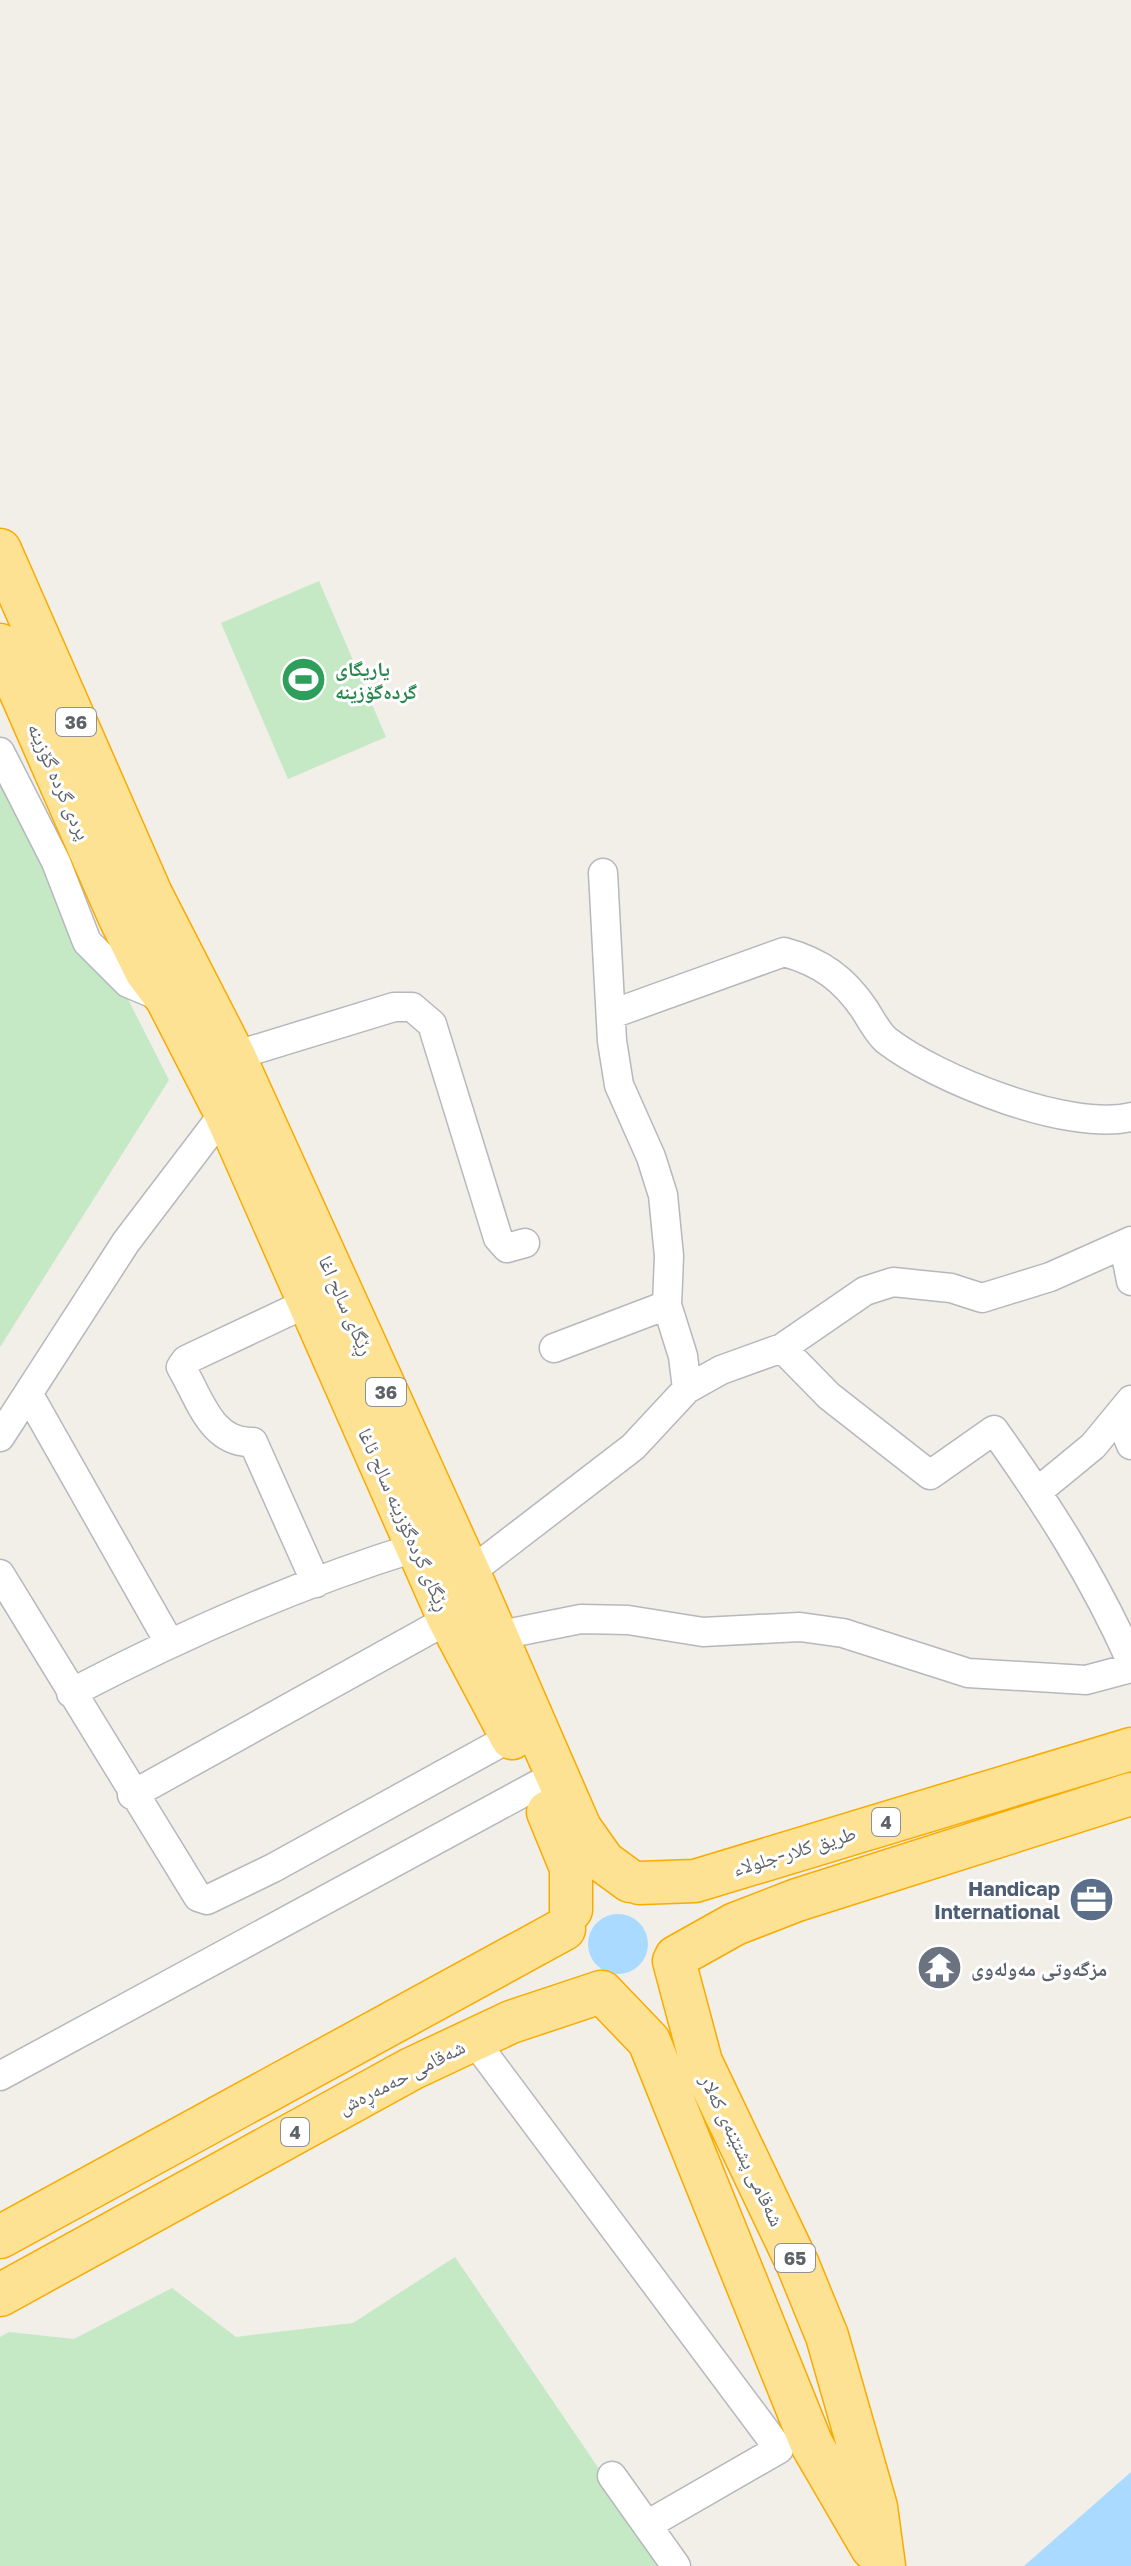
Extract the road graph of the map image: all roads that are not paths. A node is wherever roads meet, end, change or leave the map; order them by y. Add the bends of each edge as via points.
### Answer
1 (0, 550) edge
2 (0, 645) edge
3 (0, 752) edge
4 (603, 873) dead end
5 (135, 905) junction
6 (183, 992) junction
7 (612, 1014) junction
8 (234, 1056) junction
9 (225, 1112) junction
10 (1131, 1117) edge
11 (525, 1243) dead end
12 (1127, 1243) edge
13 (1131, 1281) edge
14 (309, 1302) junction
15 (667, 1305) junction
16 (554, 1348) dead end
17 (782, 1348) junction
18 (687, 1389) junction
19 (29, 1395) junction
20 (1125, 1408) edge
21 (0, 1437) edge
22 (1131, 1445) edge
23 (1037, 1492) junction
24 (417, 1547) junction
25 (469, 1573) junction
26 (0, 1574) edge
27 (316, 1583) junction
28 (449, 1619) junction
29 (495, 1636) junction
30 (169, 1642) junction
31 (1131, 1661) edge
32 (1131, 1668) edge
33 (71, 1693) junction
34 (511, 1737) junction
35 (1131, 1749) edge
36 (1087, 1761) junction
37 (537, 1785) junction
38 (132, 1795) junction
39 (1119, 1798) edge
40 (635, 1882) junction
41 (568, 1919) junction
42 (675, 1959) junction
43 (602, 1992) junction
44 (473, 2039) junction
45 (0, 2076) edge
46 (0, 2237) edge
47 (0, 2295) edge
48 (857, 2430) junction
49 (812, 2445) junction
50 (612, 2476) dead end
51 (647, 2525) junction
52 (676, 2566) edge
53 (883, 2566) edge

1 - 5 highway, 36
2 - 5 highway, پردی گردە گۆزینە / 36
3 - 6 street via 56,862 87,942 128,983
4 - 7 street
5 - 6 highway, ڕێگای گردەگۆزینە سالح ئاغا / 36 via 146,971
6 - 8 highway, ڕێگای سالح اغا / 36
6 - 9 highway, ڕێگای گردەگۆزینە سالح ئاغا / 36
7 - 10 street via 784,952 811,960 847,984 884,1038 938,1073 1078,1120
7 - 15 street via 619,1085 663,1195
8 - 11 street via 394,1007 420,1011 432,1024 498,1238 507,1248
8 - 25 highway, ڕێگای سالح اغا / 36
9 - 14 highway, ڕێگای گردەگۆزینە سالح ئاغا / 36
9 - 19 street via 126,1242
12 - 13 street
12 - 17 street via 1050,1277 982,1298 951,1288 893,1282 865,1291
14 - 24 highway, ڕێگای گردەگۆزینە سالح ئاغا / 36
14 - 27 street via 181,1367 218,1432 230,1441 253,1442
15 - 16 street
15 - 18 street
17 - 18 street
17 - 23 street via 829,1396 930,1475 994,1430
18 - 25 street via 633,1447
19 - 21 street
19 - 30 street
20 - 22 street
20 - 23 street via 1093,1446
23 - 31 street via 1100,1592
24 - 27 street
24 - 28 highway, ڕێگای گردەگۆزینە سالح ئاغا / 36
25 - 29 highway, ڕێگای سالح اغا / 36
26 - 33 street
27 - 30 street
28 - 34 highway, ڕێگای گردەگۆزینە سالح ئاغا / 36
28 - 38 street
29 - 32 street via 581,1619 703,1632 800,1627 843,1633 968,1673 1086,1680
29 - 40 highway, ڕێگای سالح اغا / 36 via 580,1828 604,1862
30 - 33 street
33 - 38 street
34 - 37 highway, ڕێگای گردەگۆزینە سالح ئاغا / 36
34 - 38 street via 207,1900 190,1889
35 - 36 highway, طريق كلار-جلولاء / 4
36 - 39 highway
36 - 40 highway, طريق كلار-جلولاء / 4 via 695,1881
37 - 41 highway, ڕێگای گردەگۆزینە سالح ئاغا / 36 via 571,1868
37 - 45 street
39 - 42 highway, 4 via 797,1900 735,1924
40 - 41 highway, 4 via 590,1890
40 - 42 highway via 664,1900 673,1913 679,1942
41 - 43 highway via 568,1960 576,1974
41 - 46 highway, 4
42 - 43 highway, 4 via 645,1991 623,1996
42 - 48 highway, شەقامی پشتێنەی کەلار / 65 via 701,2062 798,2265
43 - 44 highway, شەقامی حەمەڕەش / 4
43 - 49 highway, شەقامی پشتێنەی کەلار / 65 via 649,2041
44 - 47 highway, شەقامی حەمەڕەش / 4
44 - 51 street via 779,2449
48 - 49 highway via 851,2448 833,2458
48 - 53 highway, شەقامی پشتێنەی کەلار / 65 via 876,2507
49 - 53 highway, شەقامی پشتێنەی کەلار / 65
50 - 51 street
51 - 52 street

